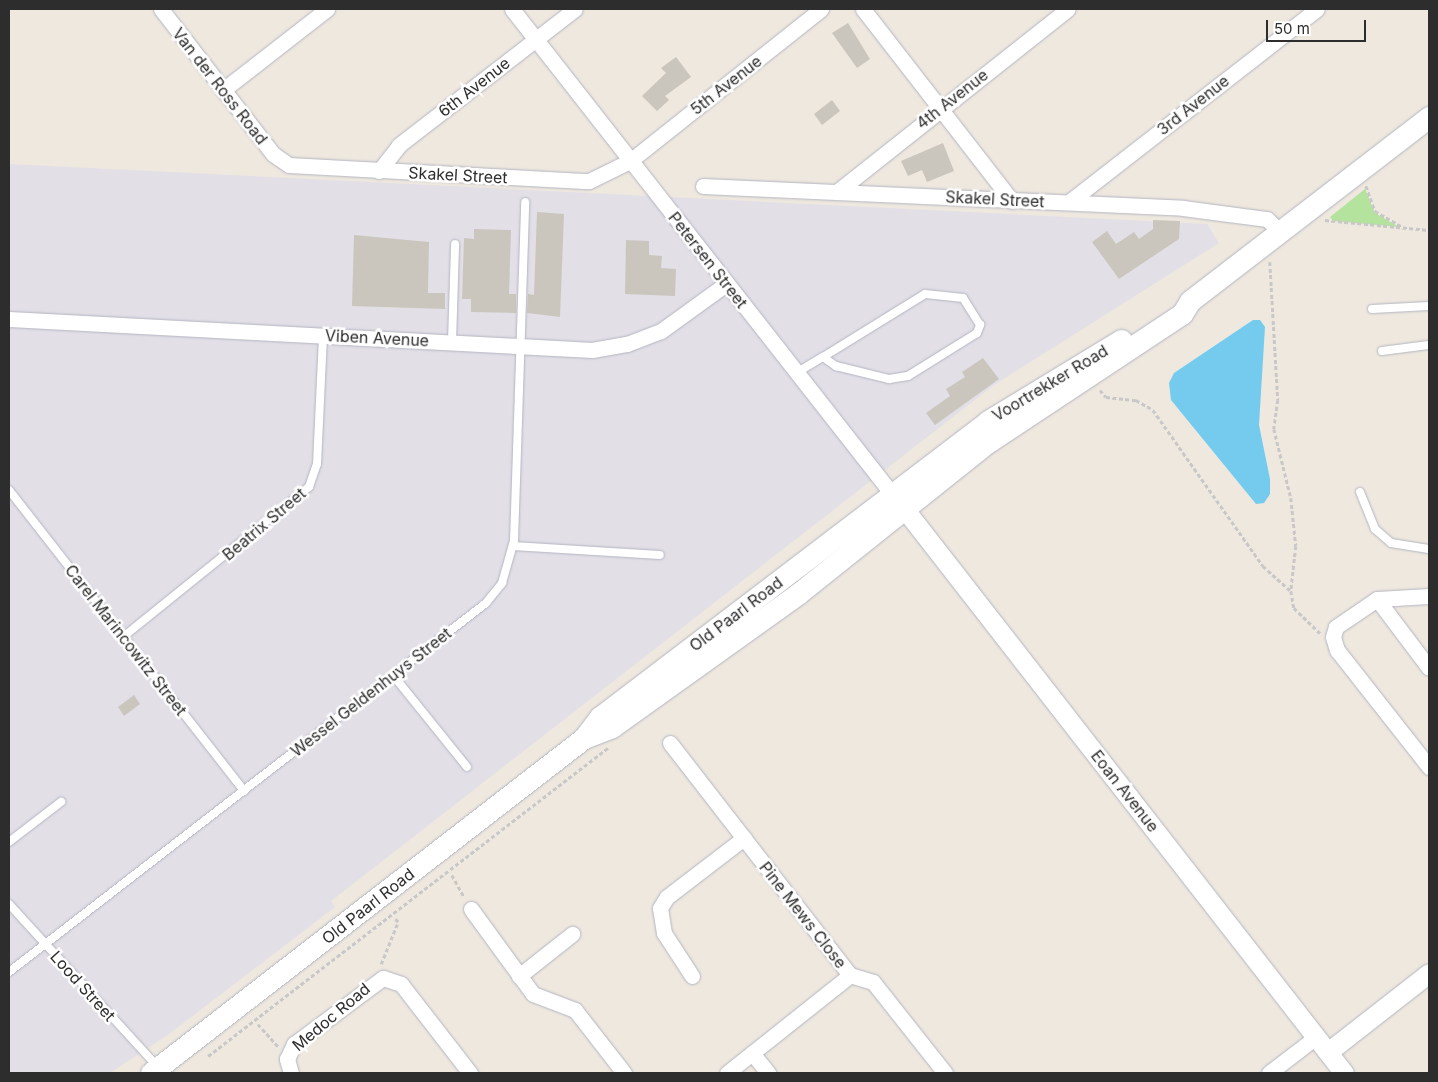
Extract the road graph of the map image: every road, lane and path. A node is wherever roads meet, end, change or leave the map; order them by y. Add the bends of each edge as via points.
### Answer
1 (161, 9) edge
2 (327, 9) edge
3 (512, 9) edge
4 (576, 9) edge
5 (821, 9) edge
6 (863, 9) edge
7 (1068, 9) edge
8 (1317, 9) edge
9 (536, 39) junction
10 (223, 90) junction
11 (940, 108) junction
12 (1429, 116) edge
13 (281, 161) joint
14 (630, 161) junction
15 (379, 171) junction
16 (1364, 184) dead end
17 (703, 186) dead end
18 (838, 191) junction
19 (1012, 201) junction
20 (525, 202) dead end
21 (1069, 202) junction
22 (1324, 220) dead end
23 (1404, 228) junction
24 (1429, 230) edge
25 (1280, 232) junction
26 (455, 244) dead end
27 (1270, 262) dead end
28 (726, 284) junction
29 (1429, 306) edge
30 (1372, 309) dead end
31 (9, 319) edge
32 (323, 336) junction
33 (452, 342) junction
34 (1429, 345) edge
35 (522, 346) junction
36 (1382, 351) dead end
37 (823, 357) junction
38 (796, 373) junction
39 (1098, 388) dead end
40 (9, 490) edge
41 (1360, 492) dead end
42 (898, 502) junction
43 (513, 546) junction
44 (1429, 549) edge
45 (660, 555) dead end
46 (1291, 591) junction
47 (1429, 596) edge
48 (1377, 600) junction
49 (123, 636) junction
50 (1332, 637) junction
51 (1429, 668) edge
52 (393, 675) junction
53 (670, 743) dead end
54 (614, 744) dead end
55 (467, 766) dead end
56 (1429, 766) edge
57 (244, 790) junction
58 (61, 802) dead end
59 (744, 838) junction
60 (9, 842) edge
61 (452, 875) dead end
62 (9, 904) edge
63 (471, 909) joint
64 (395, 918) dead end
65 (572, 934) dead end
66 (46, 944) junction
67 (9, 972) edge
68 (1429, 973) edge
69 (850, 975) junction
70 (520, 976) junction
71 (692, 976) dead end
72 (383, 978) junction
73 (258, 1024) dead end
74 (1316, 1037) junction
75 (289, 1051) junction
76 (1328, 1052) junction
77 (752, 1054) junction
78 (208, 1056) dead end
79 (158, 1071) edge
80 (291, 1073) edge
81 (470, 1073) edge
82 (624, 1073) edge
83 (727, 1073) edge
84 (768, 1073) edge
85 (945, 1073) edge
86 (1269, 1073) edge
87 (1344, 1073) edge

1 - 10 street, Van der Ross Road
2 - 10 street
3 - 9 street, Petersen Street
4 - 9 street, 6th Avenue
5 - 14 street, 5th Avenue
6 - 11 street
7 - 11 street, 4th Avenue
8 - 21 street, 3rd Avenue
9 - 14 street, Petersen Street
9 - 15 street, 6th Avenue via 399,145
10 - 13 street, Van der Ross Road
11 - 18 street, 4th Avenue
11 - 19 street
12 - 25 main road, Voortrekker Road
13 - 15 street, Skakel Street via 299,166
14 - 15 street, Skakel Street via 589,181
14 - 28 street, Petersen Street
16 - 23 path via 1376,211
17 - 18 street, Skakel Street
18 - 19 street, Skakel Street
19 - 21 street, Skakel Street
20 - 35 lane, Wessel Geldenhuys Street
21 - 25 street, Skakel Street via 1244,214 1267,219
22 - 23 path
23 - 24 path
25 - 42 main road, Voortrekker Road via 1190,301 1029,392
26 - 33 lane
27 - 46 path via 1278,400 1274,429 1291,498 1296,546
28 - 35 street, Viben Avenue via 677,321 627,344 592,350
28 - 38 street, Petersen Street
29 - 30 lane
31 - 32 street, Viben Avenue
32 - 33 street, Viben Avenue
32 - 49 lane, Beatrix Street via 316,464 309,487
33 - 35 street, Viben Avenue
34 - 36 lane
35 - 43 lane, Wessel Geldenhuys Street
37 - 37 lane via 843,368 899,378 920,371 977,333 980,325 963,298 925,294
37 - 38 lane
38 - 42 street, Petersen Street
39 - 46 path via 1106,397 1136,400 1153,410 1262,566
40 - 49 lane, Carel Marincowitz Street
41 - 44 lane via 1375,529 1391,543
42 - 74 street, Eoan Avenue
42 - 79 main road, Old Paarl Road via 799,594 620,722 584,738
43 - 45 lane
43 - 52 lane, Wessel Geldenhuys Street via 507,572 490,598
46 - 50 path via 1294,608 1316,633
47 - 48 street
48 - 50 street via 1336,627
48 - 51 street
49 - 57 lane, Carel Marincowitz Street
50 - 56 street via 1337,650
52 - 55 lane
52 - 57 lane, Wessel Geldenhuys Street
53 - 59 street, Pine Mews Close
54 - 78 path
57 - 66 lane, Wessel Geldenhuys Street
58 - 60 lane
59 - 69 street, Pine Mews Close
59 - 71 street via 667,897 660,908 664,933
61 - 63 path
62 - 66 lane, Lood Street
63 - 70 street
64 - 72 path via 398,922 381,961
65 - 70 street
66 - 67 lane, Wessel Geldenhuys Street
66 - 79 lane, Lood Street
68 - 76 street
69 - 77 street
69 - 85 street, Pine Mews Close via 873,982
70 - 82 street via 535,995 575,1010
72 - 75 street, Medoc Road via 372,982
72 - 81 street, Medoc Road via 401,984
73 - 75 path via 272,1043
74 - 76 street, Eoan Avenue
74 - 86 street
75 - 80 street, Medoc Road
76 - 87 street, Eoan Avenue
77 - 83 street
77 - 84 street

